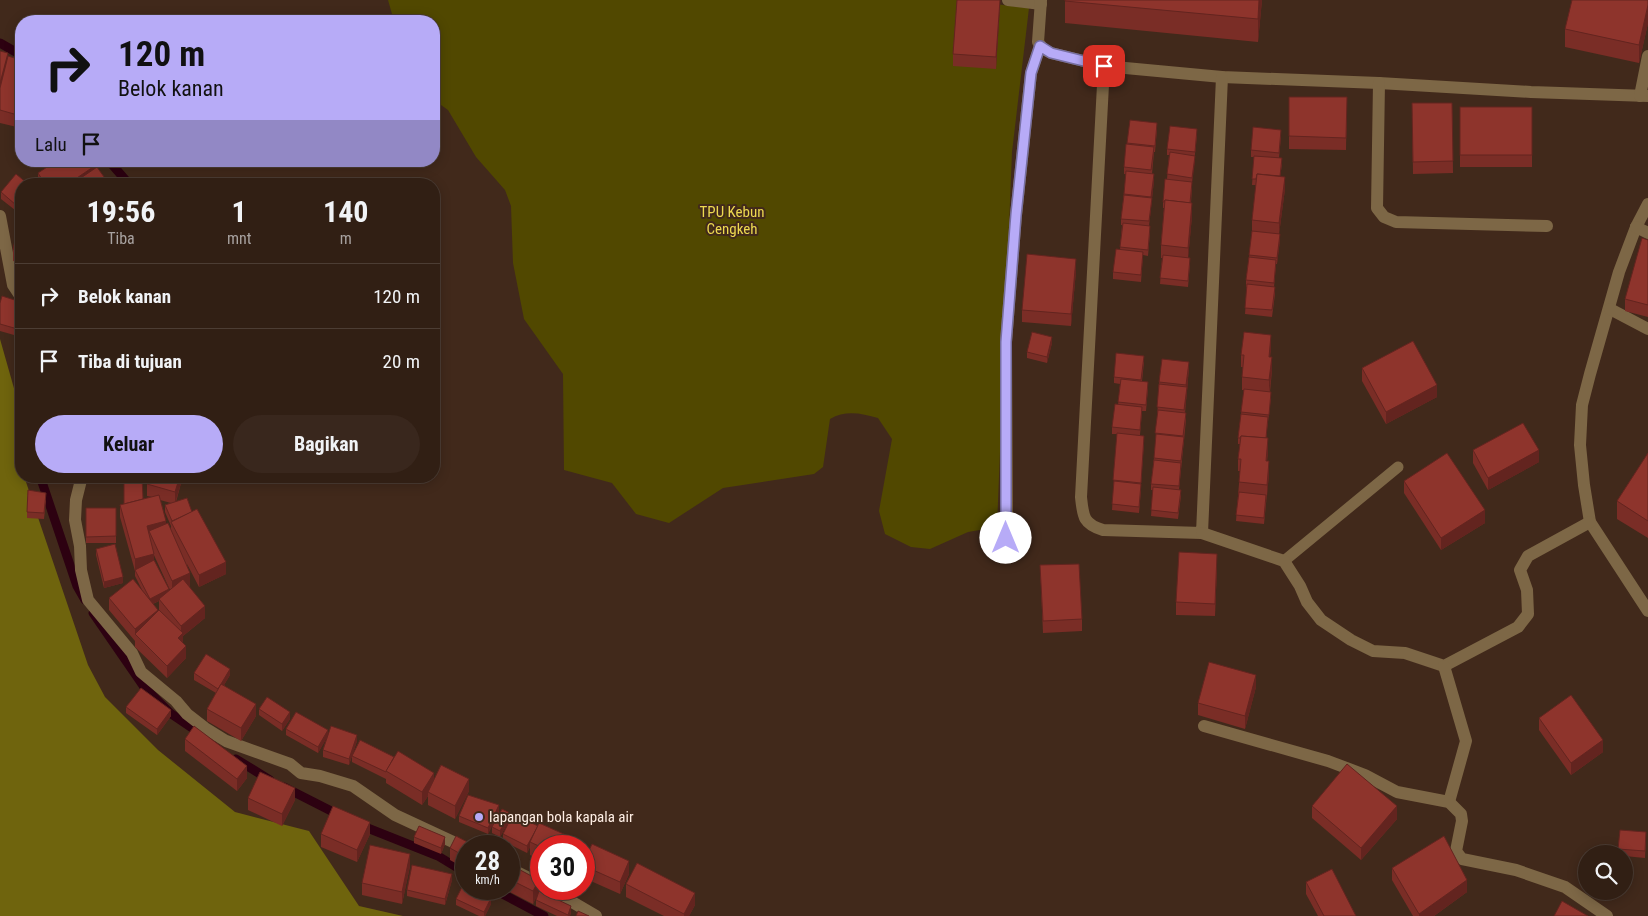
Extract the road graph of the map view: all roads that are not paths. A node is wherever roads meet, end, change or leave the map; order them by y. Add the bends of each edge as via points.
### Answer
1 (1008, 0) edge
2 (1041, 2) edge
3 (1040, 46) junction
4 (1648, 56) edge
5 (1104, 66) junction
6 (1222, 77) junction
7 (1379, 83) junction
8 (1644, 96) edge
9 (1648, 204) edge
10 (0, 216) edge
11 (1547, 226) dead end
12 (1636, 227) junction
13 (1648, 233) edge
14 (15, 289) edge
15 (1610, 309) junction
16 (1648, 329) edge
17 (1398, 467) dead end
18 (80, 483) edge
19 (1590, 522) junction
20 (1202, 533) junction
21 (1006, 538) dead end
22 (1284, 561) junction
23 (1648, 611) edge
24 (1444, 666) junction
25 (1204, 726) dead end
26 (1449, 802) junction
27 (455, 843) edge
28 (569, 900) edge
29 (596, 916) edge
30 (1607, 916) edge

1 - 2 street
2 - 3 street
3 - 5 street via 1051,53
3 - 21 street via 1031,73 1006,342
4 - 8 street
5 - 6 street
5 - 20 street via 1082,510 1087,523 1103,530
6 - 7 street
6 - 20 street
7 - 8 street
7 - 11 street via 1377,208 1384,217 1396,222
9 - 12 street
10 - 14 street
12 - 13 street
12 - 15 street via 1619,272
15 - 16 street
15 - 19 street via 1582,405 1580,445
17 - 22 lane
18 - 27 street via 75,520 88,600 132,653 141,672 187,714 226,741 290,764 301,773 354,786 395,815
19 - 23 street
19 - 24 street via 1528,556 1520,570 1527,590 1528,614 1518,627
20 - 22 street
22 - 24 street via 1307,602 1321,620 1336,631 1373,651 1405,653
24 - 26 street via 1466,741
25 - 26 street via 1328,761 1397,792
26 - 30 street via 1461,814 1456,851 1462,860 1516,870 1565,886
28 - 29 street

